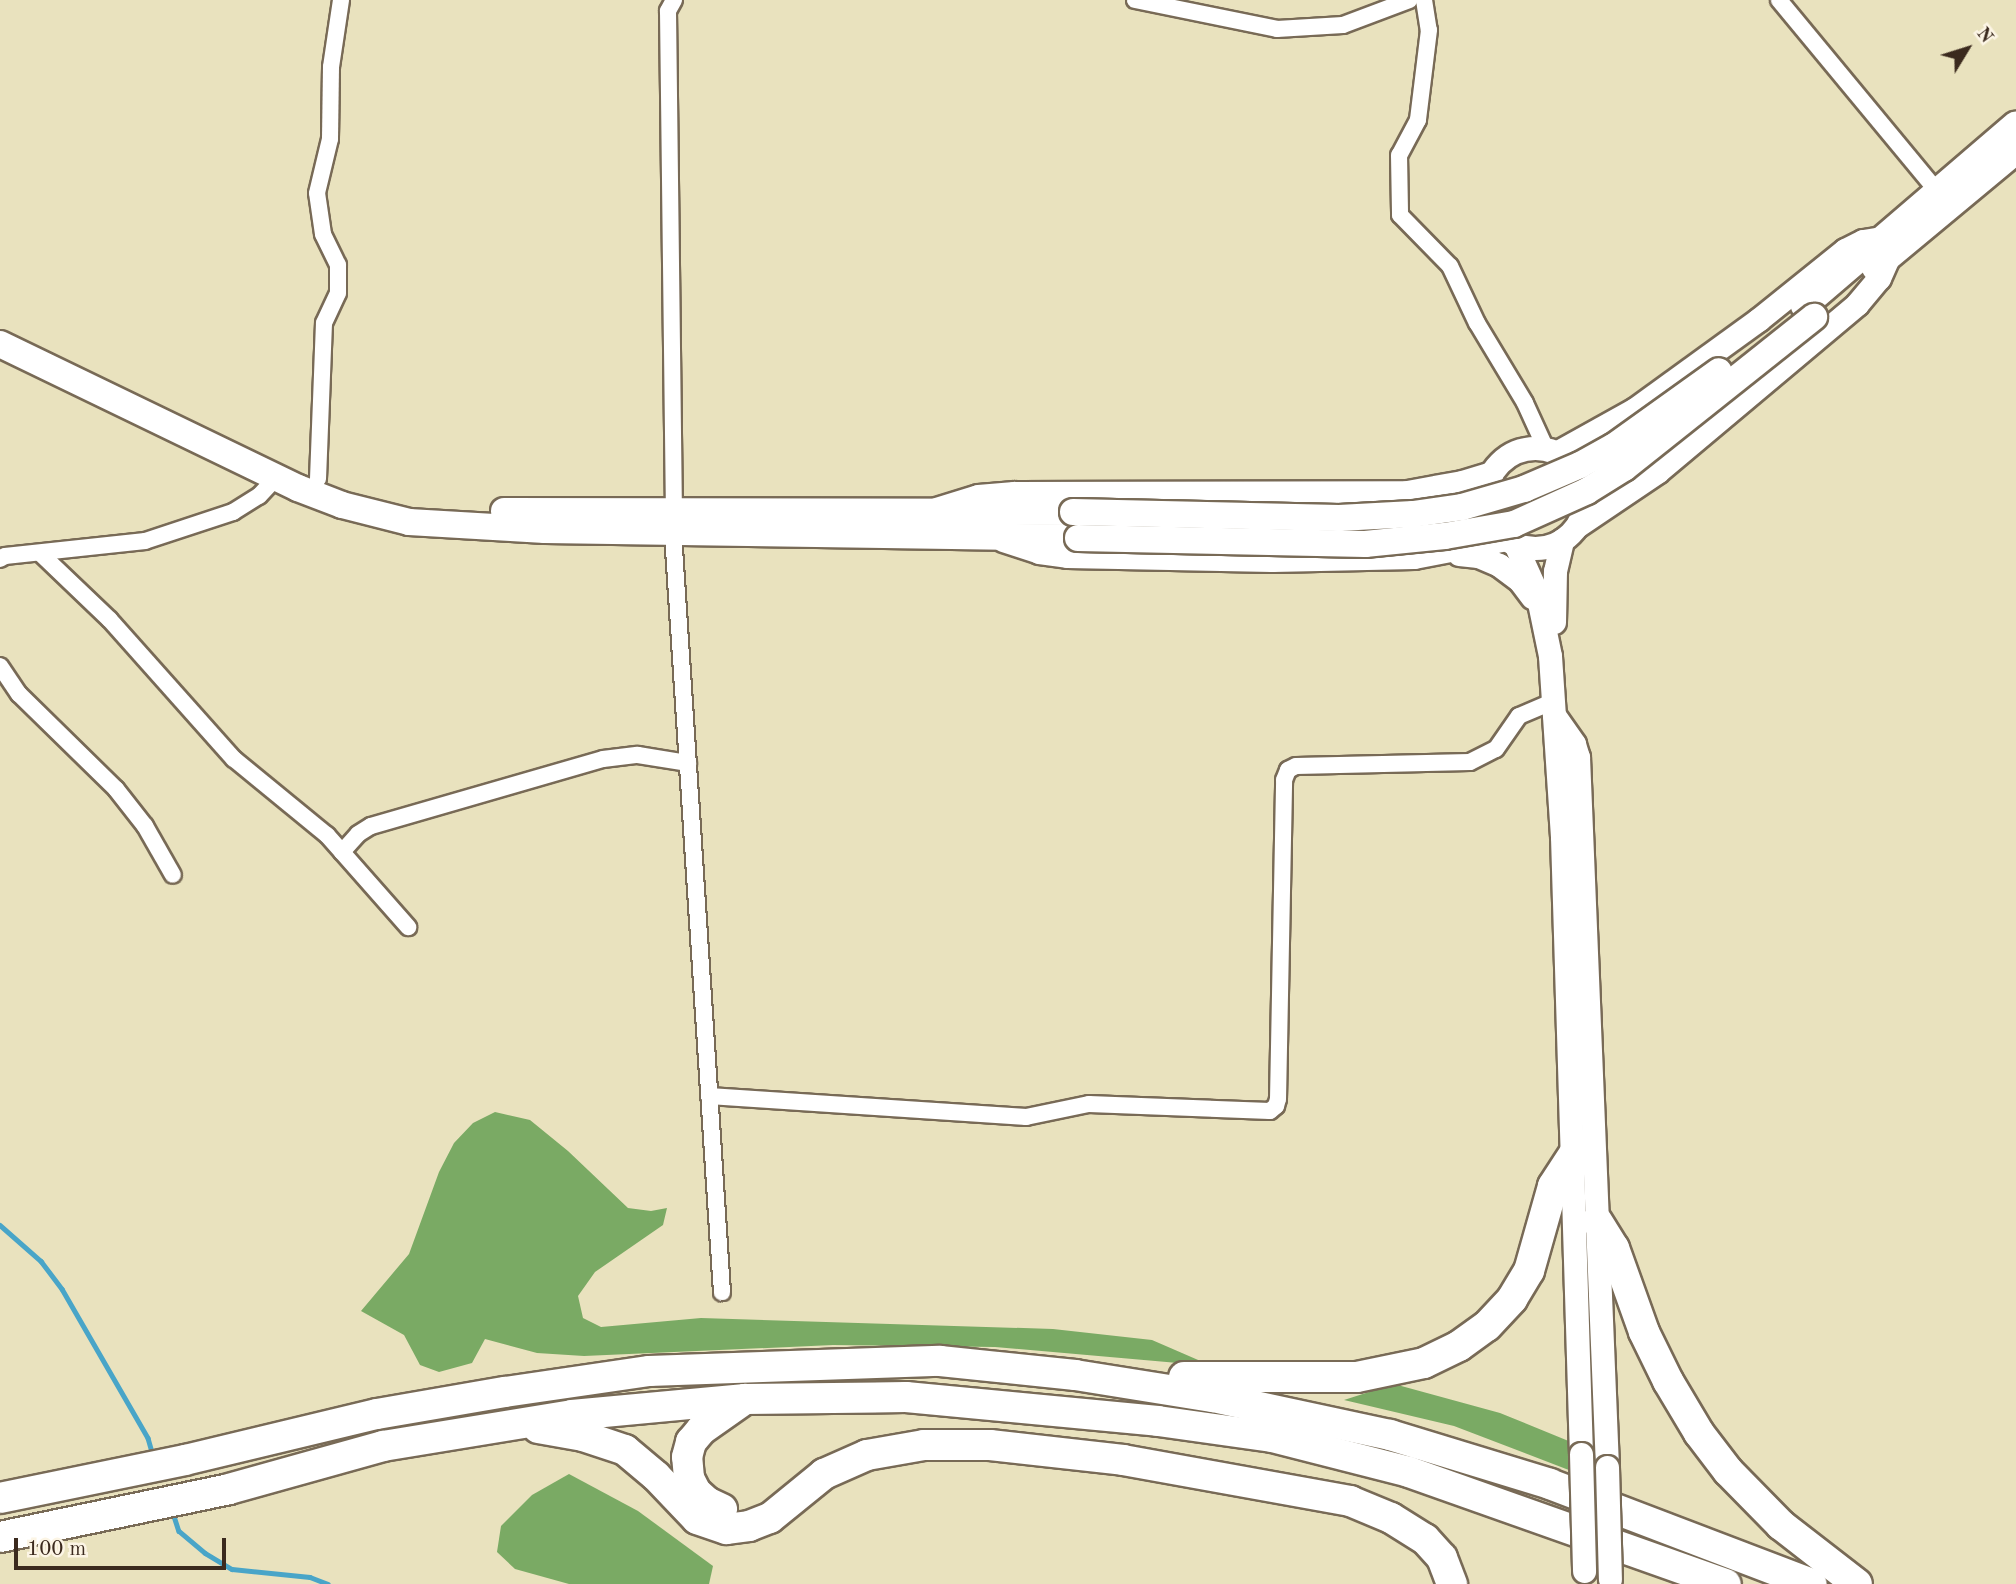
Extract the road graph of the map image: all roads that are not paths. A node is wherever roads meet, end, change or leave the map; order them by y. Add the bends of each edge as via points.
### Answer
1 (341, 0) edge
2 (674, 0) edge
3 (1135, 0) edge
4 (1409, 0) edge
5 (1424, 0) edge
6 (1779, 0) edge
7 (2016, 124) edge
8 (2016, 151) edge
9 (1937, 191) junction
10 (1886, 248) junction
11 (1809, 311) junction
12 (0, 325) edge
13 (0, 344) edge
14 (1551, 451) junction
15 (1492, 473) junction
16 (275, 478) junction
17 (318, 479) junction
18 (933, 510) junction
19 (674, 523) junction
20 (1569, 533) junction
21 (1000, 539) junction
22 (1511, 541) junction
23 (41, 554) junction
24 (1439, 554) junction
25 (0, 559) edge
26 (1543, 619) junction
27 (1550, 656) junction
28 (0, 666) edge
29 (1554, 708) junction
30 (688, 763) junction
31 (342, 852) junction
32 (173, 875) dead end
33 (408, 927) dead end
34 (709, 1096) junction
35 (1574, 1154) junction
36 (1597, 1221) junction
37 (722, 1292) dead end
38 (1075, 1375) junction
39 (745, 1399) junction
40 (513, 1425) junction
41 (0, 1498) edge
42 (0, 1537) edge
43 (1619, 1545) junction
44 (1585, 1577) edge
45 (1610, 1582) edge
46 (1452, 1584) edge
47 (1463, 1584) edge
48 (1687, 1584) edge
49 (1726, 1584) edge
50 (1812, 1584) edge
51 (1857, 1584) edge

1 - 17 street via 331,67 330,139 317,193 323,234 338,265 338,293 324,323
2 - 19 street via 668,11
3 - 4 street via 1277,29 1343,25
5 - 14 street via 1429,30 1418,120 1399,155 1400,215 1455,274 1477,323
6 - 9 street
7 - 9 highway
8 - 10 highway
9 - 10 highway
10 - 11 highway
10 - 14 main road via 1863,241 1844,250 1758,320 1635,409
10 - 20 main road via 1879,278 1857,304 1657,472
11 - 18 highway, bridge via 1613,447 1547,481 1500,498 1438,511 1364,517
11 - 21 highway, bridge via 1624,468 1587,491 1514,524 1365,544
12 - 17 highway
13 - 16 highway
14 - 15 main road via 1515,452
14 - 20 main road via 1573,466 1583,485 1584,506
15 - 18 main road via 1407,492 994,494
15 - 22 main road via 1485,504 1492,524
16 - 19 highway via 342,505 430,525
16 - 23 street via 249,503 145,541
17 - 19 highway via 372,497 437,509
18 - 19 highway
19 - 21 highway
19 - 30 street
20 - 22 main road via 1534,548
20 - 27 main road via 1554,579
21 - 24 main road via 1067,556 1272,560
22 - 24 main road
22 - 26 main road via 1537,593
23 - 25 street
23 - 31 street via 120,631 234,759 314,823
24 - 26 main road via 1478,556 1499,565 1520,581
26 - 27 main road
27 - 29 main road
28 - 32 street via 19,694 116,789 145,825
29 - 34 street via 1519,716 1496,749 1471,762 1296,766 1288,771 1284,780 1278,1103 1270,1111 1089,1104 1026,1117
29 - 35 main road
29 - 36 main road via 1578,757
30 - 31 street via 638,755 603,759 371,826
30 - 34 street
31 - 33 street
34 - 37 street
35 - 38 highway via 1553,1186 1534,1260 1512,1299 1459,1346 1424,1363 1357,1377
35 - 44 main road, bridge
36 - 45 main road, bridge
36 - 51 highway via 1614,1248 1644,1332 1699,1433 1728,1471 1781,1525
38 - 41 highway via 940,1361 649,1371 377,1414
38 - 50 highway via 1213,1397 1390,1435 1550,1485
39 - 40 highway via 661,1404
39 - 43 highway via 906,1397 1158,1421 1272,1437 1409,1472
39 - 47 highway via 701,1430 688,1449 692,1485 707,1502 721,1509 758,1506 819,1461 860,1439 919,1429 1079,1441 1206,1460 1376,1497 1439,1534 1455,1557
40 - 42 highway via 383,1446 229,1489
40 - 46 highway via 583,1436 625,1450 689,1513 726,1529 770,1518 838,1467 903,1447 990,1445 1175,1469 1336,1498 1378,1511 1432,1545
43 - 48 highway via 1649,1567
43 - 49 highway

